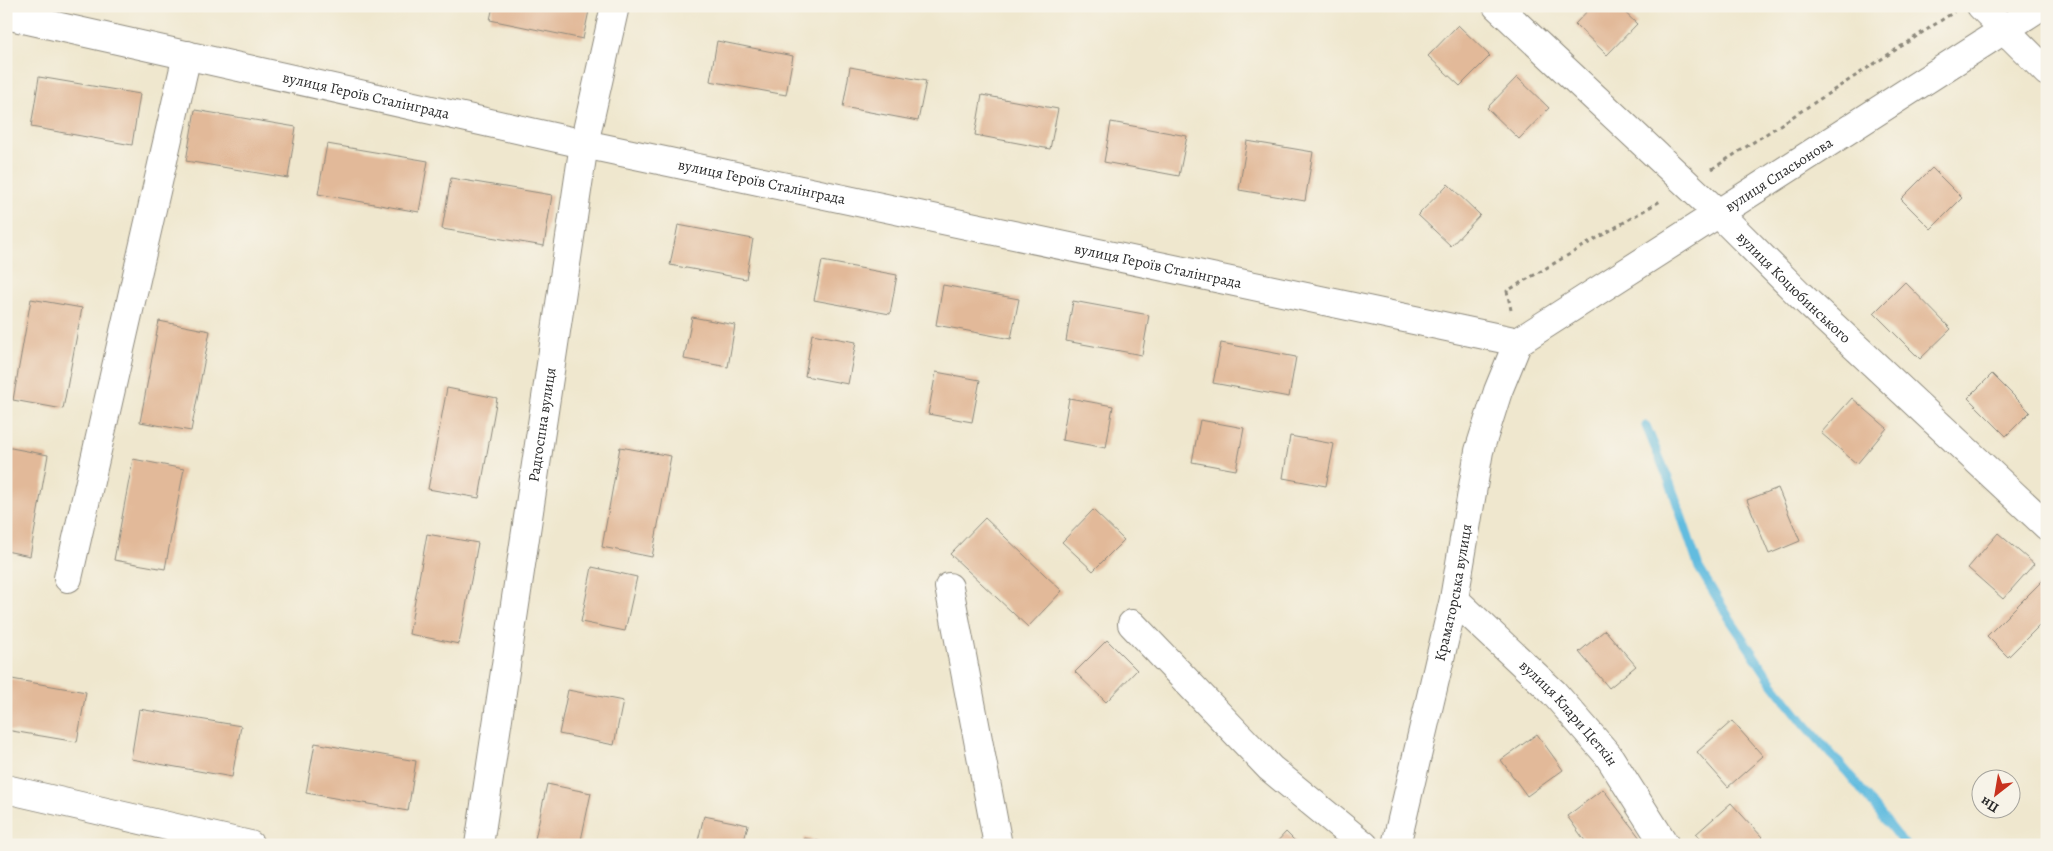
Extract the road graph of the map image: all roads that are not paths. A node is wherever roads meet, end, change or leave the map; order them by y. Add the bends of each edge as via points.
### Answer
1 (615, 6) edge
2 (1497, 6) edge
3 (1981, 6) edge
4 (2041, 6) edge
5 (6, 15) edge
6 (2006, 29) junction
7 (187, 55) junction
8 (2047, 72) edge
9 (584, 144) junction
10 (1719, 214) junction
11 (1518, 342) junction
12 (2047, 526) edge
13 (68, 578) dead end
14 (949, 587) dead end
15 (1454, 599) junction
16 (1132, 624) dead end
17 (6, 789) edge
18 (250, 845) edge
19 (479, 845) edge
20 (998, 845) edge
21 (1364, 845) edge
22 (1396, 845) edge
23 (1665, 845) edge

1 - 9 street, Радгоспна вулиця
2 - 10 street, вулиця Коцюбинського
3 - 6 street
4 - 6 street, вулиця Спасьонова
5 - 7 street, вулиця Героїв Сталінграда
6 - 8 street
6 - 10 street, вулиця Спасьонова
7 - 9 street, вулиця Героїв Сталінграда
7 - 13 street
9 - 11 street, вулиця Героїв Сталінграда
9 - 19 street, Радгоспна вулиця
10 - 11 street, вулиця Спасьонова
10 - 12 street, вулиця Коцюбинського via 1799,294
11 - 15 street, Краматорська вулиця via 1479,451
14 - 20 street
15 - 22 street, Краматорська вулиця
15 - 23 street, вулиця Клари Цеткін via 1554,694 1608,755
16 - 21 street via 1270,768
17 - 18 street

